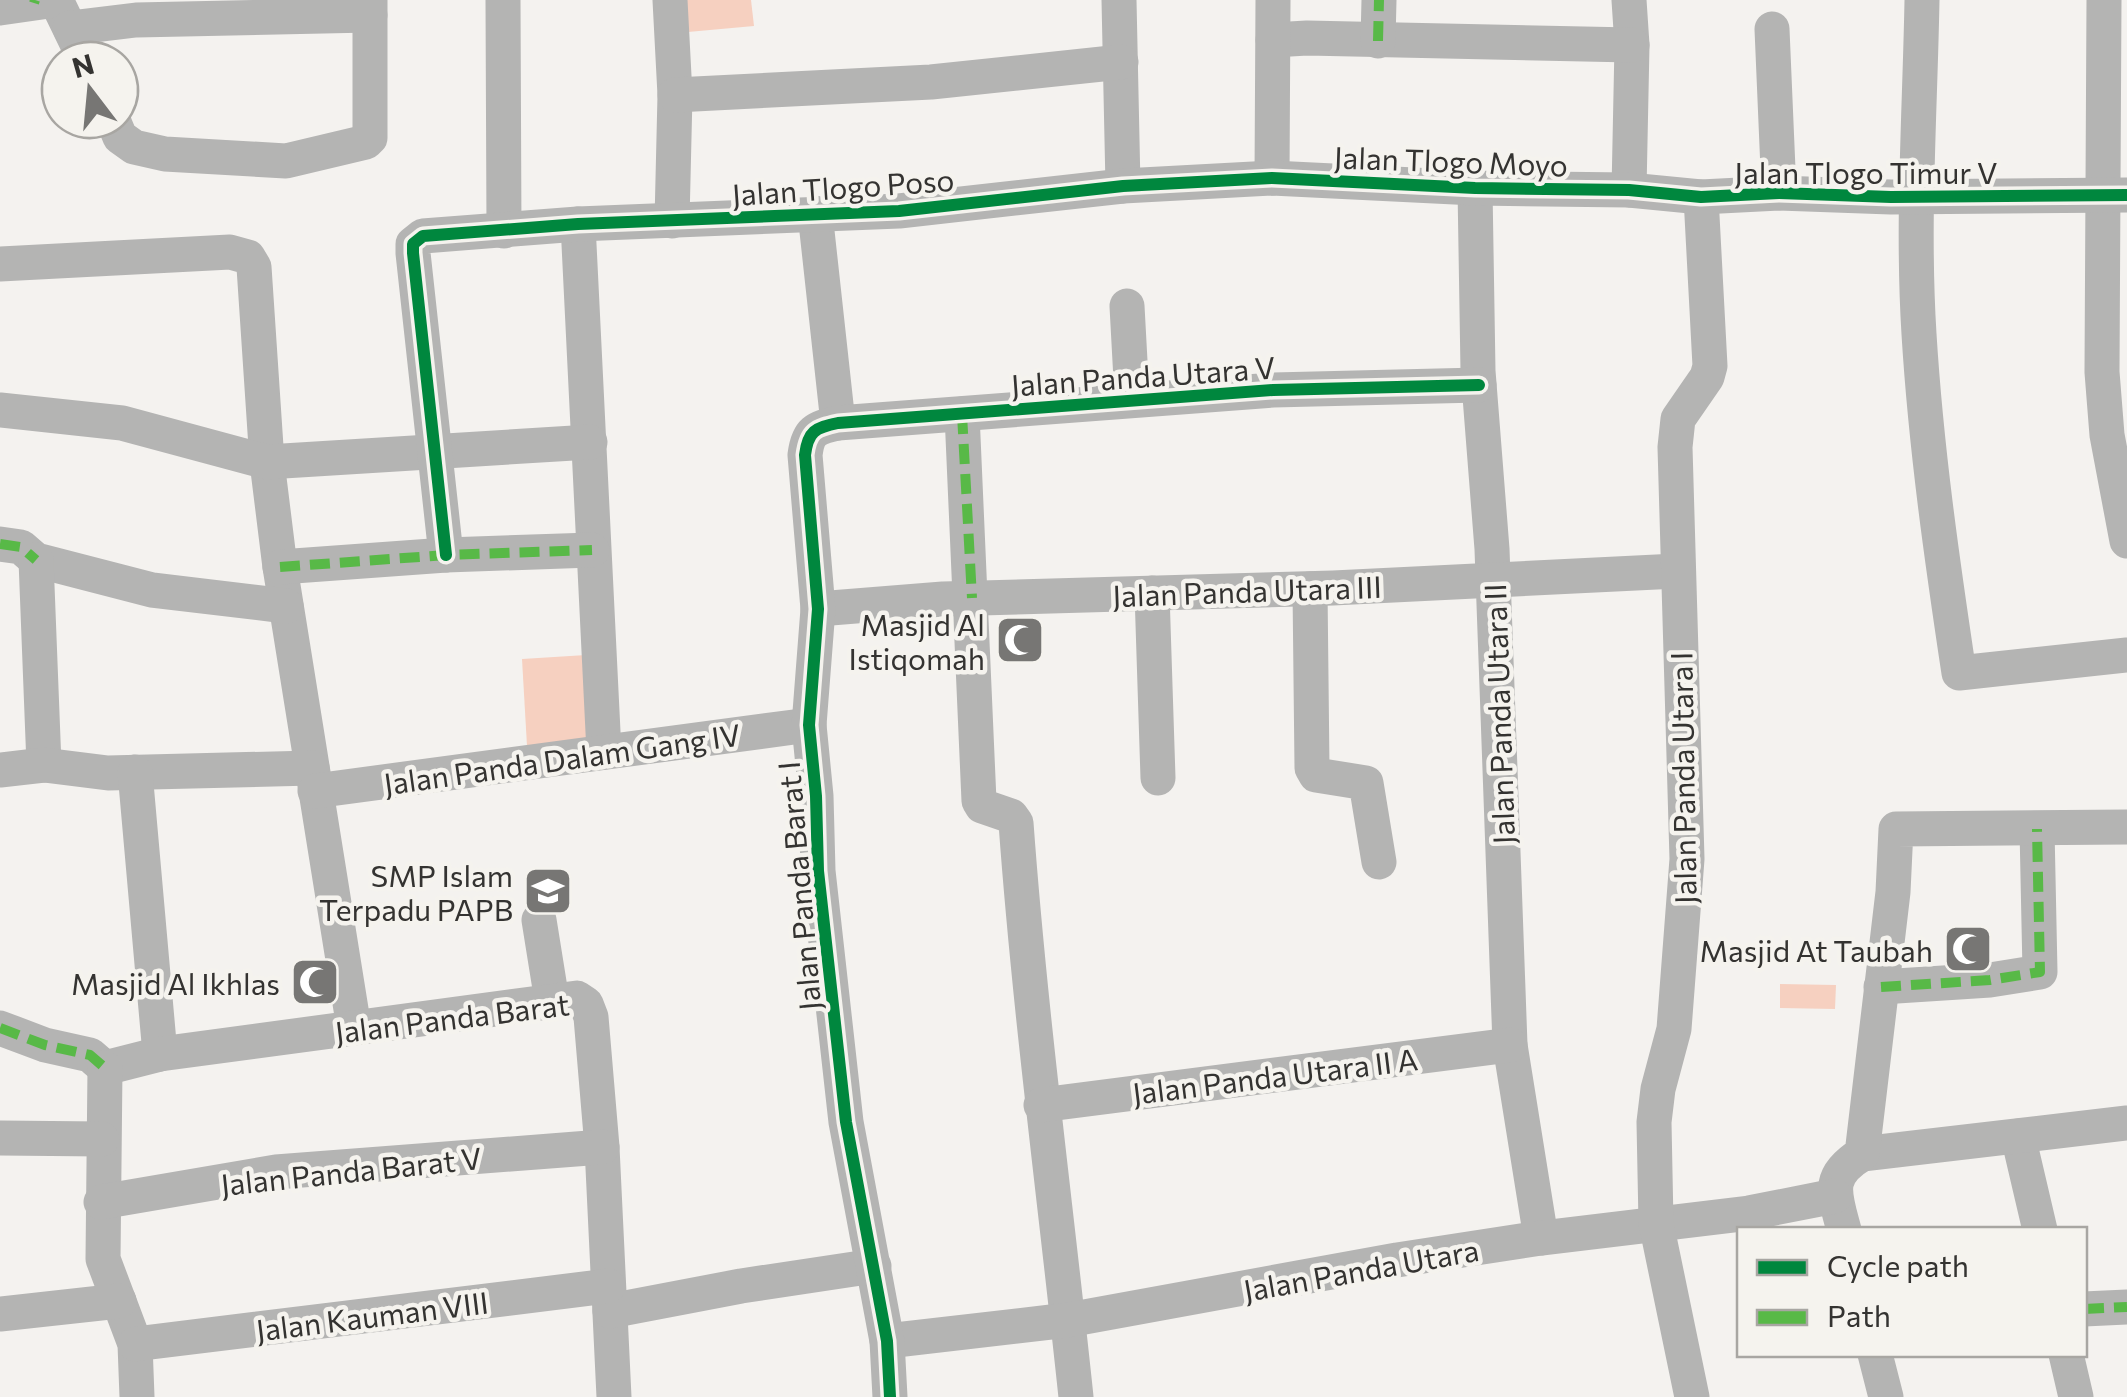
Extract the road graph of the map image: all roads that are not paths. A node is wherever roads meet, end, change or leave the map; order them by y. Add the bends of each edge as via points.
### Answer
1 (503, 0) edge
2 (670, 0) edge
3 (1120, 0) edge
4 (1273, 0) edge
5 (1379, 0) edge
6 (1629, 0) edge
7 (1922, 0) edge
8 (2104, 0) edge
9 (370, 8) edge
10 (48, 14) edge
11 (1772, 29) dead end
12 (1273, 40) junction
13 (1378, 41) junction
14 (1632, 46) junction
15 (1122, 62) junction
16 (675, 95) junction
17 (125, 140) edge
18 (1272, 178) junction
19 (1122, 186) junction
20 (1475, 188) junction
21 (1629, 190) junction
22 (1779, 193) junction
23 (2115, 195) edge
24 (1701, 197) junction
25 (1918, 197) junction
26 (815, 213) junction
27 (672, 221) junction
28 (578, 224) junction
29 (504, 231) junction
30 (0, 264) edge
31 (1127, 306) dead end
32 (2114, 372) edge
33 (1478, 385) junction
34 (1132, 398) junction
35 (0, 410) edge
36 (962, 414) junction
37 (825, 427) junction
38 (590, 442) junction
39 (434, 450) junction
40 (267, 462) junction
41 (2127, 541) edge
42 (0, 544) edge
43 (592, 550) junction
44 (446, 555) junction
45 (36, 560) junction
46 (280, 567) junction
47 (1677, 571) junction
48 (1493, 580) junction
49 (1310, 588) junction
50 (1152, 594) junction
51 (972, 598) junction
52 (286, 606) junction
53 (818, 609) junction
54 (2127, 655) edge
55 (809, 725) junction
56 (604, 752) junction
57 (44, 765) junction
58 (0, 770) edge
59 (135, 772) junction
60 (1158, 778) dead end
61 (314, 779) junction
62 (2127, 827) edge
63 (2037, 829) junction
64 (1379, 862) dead end
65 (539, 920) dead end
66 (1881, 987) junction
67 (552, 1001) junction
68 (0, 1028) edge
69 (354, 1028) junction
70 (1510, 1045) junction
71 (160, 1054) junction
72 (105, 1068) junction
73 (1041, 1104) junction
74 (2127, 1122) edge
75 (2018, 1136) junction
76 (0, 1138) edge
77 (102, 1139) junction
78 (602, 1147) junction
79 (1862, 1154) junction
80 (101, 1202) junction
81 (1839, 1213) edge
82 (1656, 1223) junction
83 (2039, 1227) edge
84 (1541, 1238) junction
85 (874, 1266) junction
86 (609, 1298) junction
87 (119, 1301) junction
88 (2087, 1308) edge
89 (2127, 1308) edge
90 (0, 1314) edge
91 (1068, 1320) junction
92 (886, 1341) junction
93 (136, 1344) junction
94 (1876, 1357) edge
95 (2067, 1357) edge
96 (137, 1397) edge
97 (614, 1397) edge
98 (890, 1397) edge
99 (1076, 1397) edge
100 (1692, 1397) edge
101 (1886, 1397) edge
102 (2076, 1397) edge

1 - 29 street
2 - 16 street
3 - 15 street
4 - 12 street
5 - 13 street
6 - 14 street
7 - 25 street
8 - 23 street
9 - 10 street via 136,20
9 - 17 street via 366,142 286,160 166,154
11 - 22 street, Jalan Tlogo Timur V
12 - 13 street
12 - 18 street
13 - 14 street
14 - 21 street
15 - 16 street via 931,82
15 - 19 street
16 - 27 street
18 - 19 street, Jalan Tlogo Poso
18 - 20 street, Jalan Tlogo Moyo
19 - 26 street, Jalan Tlogo Poso
20 - 21 street, Jalan Tlogo Moyo
20 - 33 street, Jalan Panda Utara II
21 - 24 street, Jalan Tlogo Timur V
22 - 24 street, Jalan Tlogo Timur V
22 - 25 street, Jalan Tlogo Timur V
23 - 25 street, Jalan Tlogo Timur V
23 - 32 street
24 - 47 street, Jalan Panda Utara I via 1710,366 1678,419
25 - 54 street via 1918,331 1932,497 1959,673
26 - 27 street, Jalan Tlogo Poso
26 - 37 street, Jalan Panda Barat I
27 - 28 street, Jalan Tlogo Poso
28 - 29 street, Jalan Tlogo Poso
28 - 38 street
29 - 39 street, Jalan Tlogo Poso via 423,236 412,252
30 - 40 street via 248,257 254,267
31 - 34 street
32 - 41 street via 2107,435
33 - 34 street, Jalan Panda Utara V
33 - 48 street, Jalan Panda Utara II
34 - 36 street, Jalan Panda Utara V
35 - 40 street via 122,423
36 - 37 street, Jalan Panda Utara V
36 - 51 street
37 - 53 street, Jalan Panda Barat I via 808,436 804,455
38 - 39 street
38 - 43 street
39 - 40 street
39 - 44 street
40 - 46 street
42 - 45 street via 21,547
43 - 44 street
43 - 56 street
44 - 46 street
45 - 52 street via 152,590
45 - 57 street
46 - 52 street
47 - 48 street, Jalan Panda Utara III
47 - 82 street, Jalan Panda Utara I via 1687,859 1674,1029 1654,1122
48 - 49 street, Jalan Panda Utara III
48 - 70 street, Jalan Panda Utara II
49 - 50 street, Jalan Panda Utara III
49 - 64 street via 1313,771 1366,783
50 - 51 street, Jalan Panda Utara III
50 - 60 street
51 - 53 street, Jalan Panda Utara III
51 - 73 street via 980,802 1016,823
52 - 61 street
53 - 55 street, Jalan Panda Barat I
55 - 56 street, Jalan Panda Dalam Gang IV
55 - 85 street, Jalan Panda Barat I via 846,1122
56 - 61 street, Jalan Panda Dalam Gang IV
57 - 58 street, Jalan Panda Dalam Gang IV
57 - 59 street, Jalan Panda Dalam Gang IV
59 - 61 street, Jalan Panda Dalam Gang IV
59 - 71 street
61 - 69 street
62 - 63 street
63 - 66 street via 1896,828
63 - 66 street via 2040,972
65 - 67 street
66 - 79 street
67 - 69 street, Jalan Panda Barat
67 - 78 street, Jalan Panda Barat via 577,998 591,1017
68 - 72 street via 86,1054
69 - 71 street, Jalan Panda Barat
70 - 73 street, Jalan Panda Utara II A
70 - 84 street, Jalan Panda Utara II
71 - 72 street, Jalan Panda Barat
72 - 77 street
73 - 91 street
74 - 75 street
75 - 79 street
75 - 83 street
76 - 77 street
77 - 80 street
78 - 80 street, Jalan Panda Barat V via 276,1172
78 - 86 street, Jalan Panda Barat
79 - 81 street via 1839,1172
80 - 87 street via 103,1259
81 - 82 street, Jalan Panda Utara
82 - 84 street, Jalan Panda Utara
82 - 100 street, Jalan Panda Utara I
84 - 91 street, Jalan Panda Utara
85 - 86 street, Jalan Kauman VIII
85 - 92 street, Jalan Panda Barat I
86 - 93 street, Jalan Kauman VIII
86 - 97 street, Jalan Panda Barat
87 - 90 street
87 - 93 street
88 - 89 street
91 - 92 street, Jalan Panda Utara
91 - 99 street
92 - 98 street, Jalan Panda Barat I
93 - 96 street
94 - 101 street
95 - 102 street

